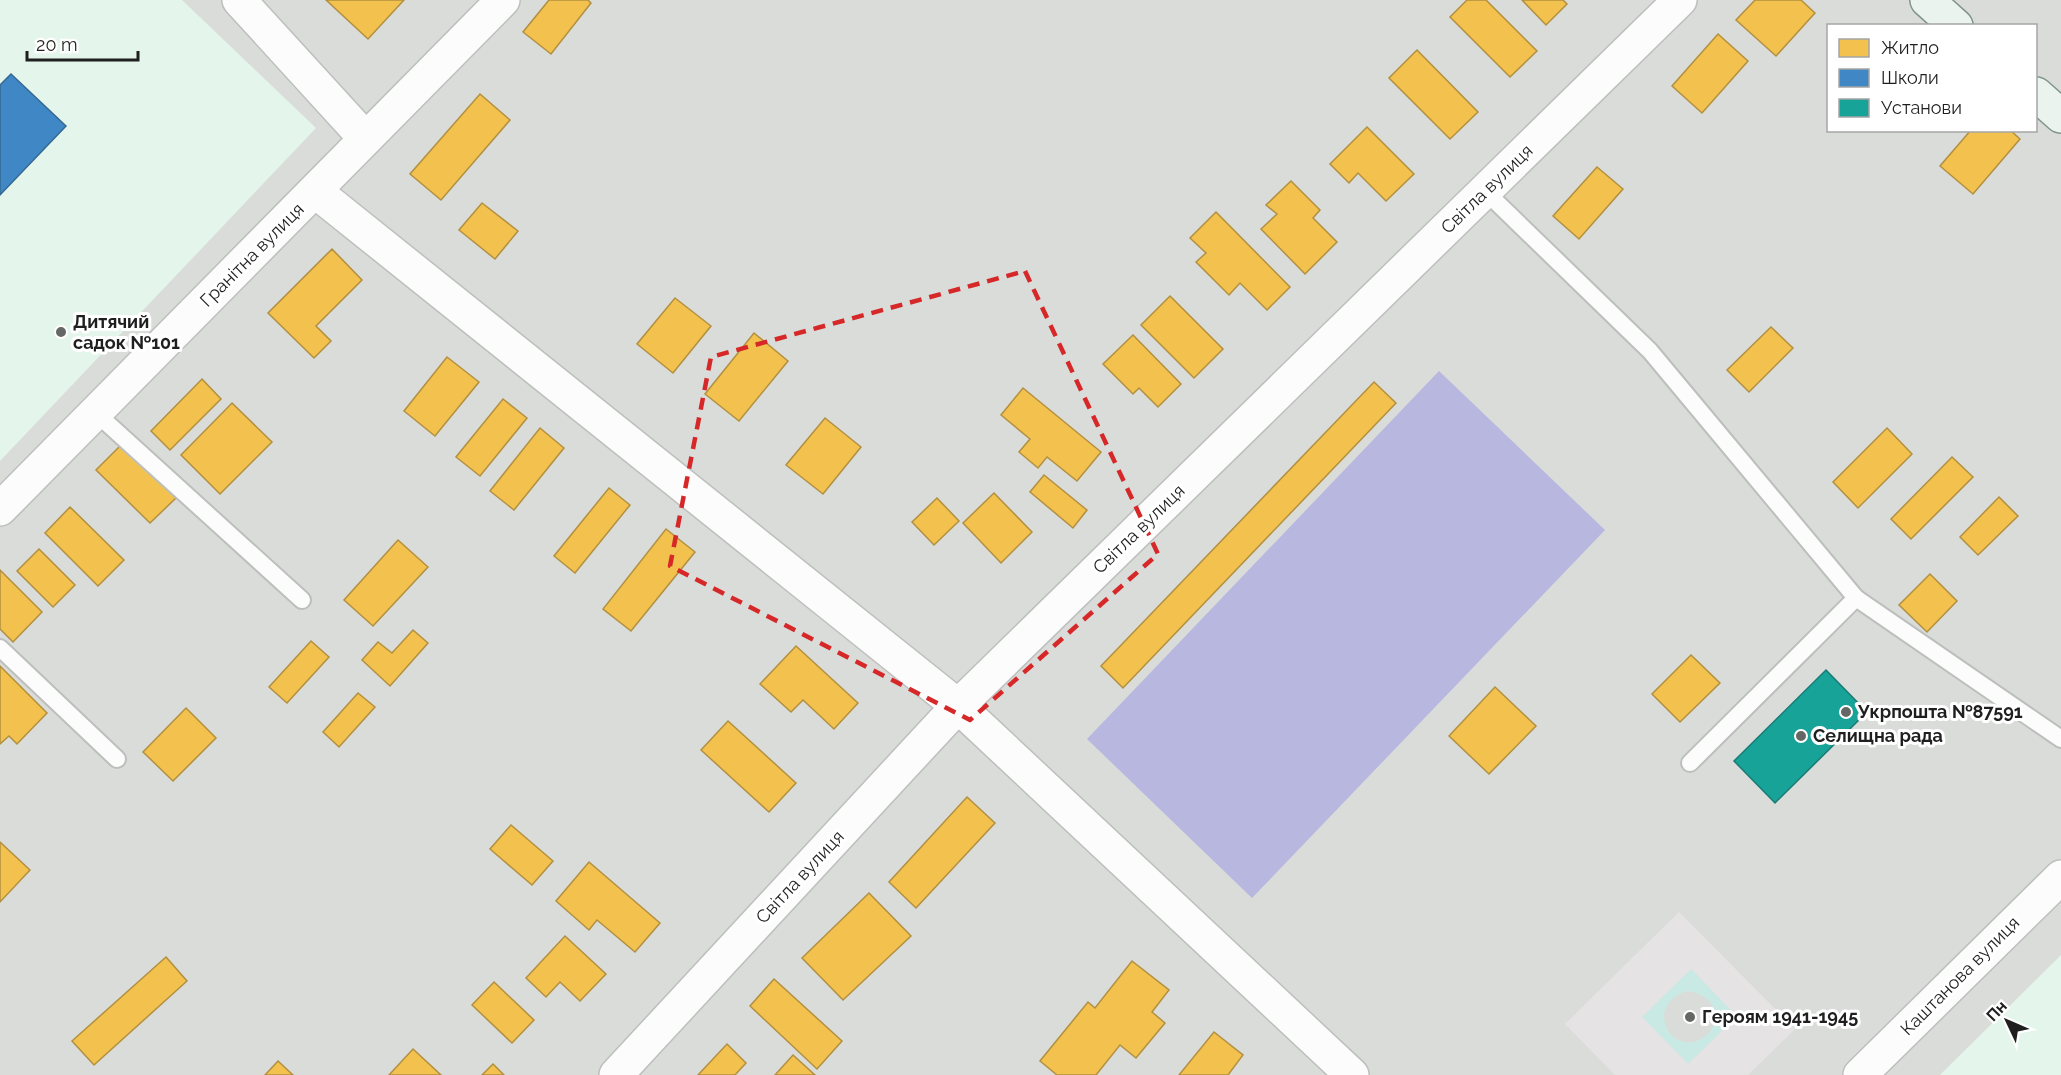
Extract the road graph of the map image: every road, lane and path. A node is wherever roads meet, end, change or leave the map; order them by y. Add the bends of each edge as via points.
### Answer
1 (503, 0) edge
2 (1680, 0) edge
3 (1927, 0) edge
4 (253, 5) edge
5 (1954, 24) edge
6 (2037, 95) edge
7 (2061, 116) edge
8 (365, 138) junction
9 (315, 191) junction
10 (1485, 191) junction
11 (96, 413) junction
12 (0, 509) edge
13 (1856, 598) junction
14 (302, 600) dead end
15 (0, 648) edge
16 (958, 706) junction
17 (2061, 739) edge
18 (117, 759) dead end
19 (1690, 763) dead end
20 (2061, 877) edge
21 (616, 1075) edge
22 (1352, 1075) edge
23 (1860, 1075) edge

1 - 8 street, Гранітна вулиця
2 - 10 street, Світла вулиця
3 - 5 street
4 - 8 street
6 - 7 street
8 - 9 street, Гранітна вулиця
9 - 11 street, Гранітна вулиця
9 - 16 street
10 - 13 lane via 1650,351
10 - 16 street, Світла вулиця
11 - 12 street, Гранітна вулиця
11 - 14 lane
13 - 17 lane
13 - 19 lane
15 - 18 lane
16 - 21 street, Світла вулиця
16 - 22 street
20 - 23 street, Каштанова вулиця

